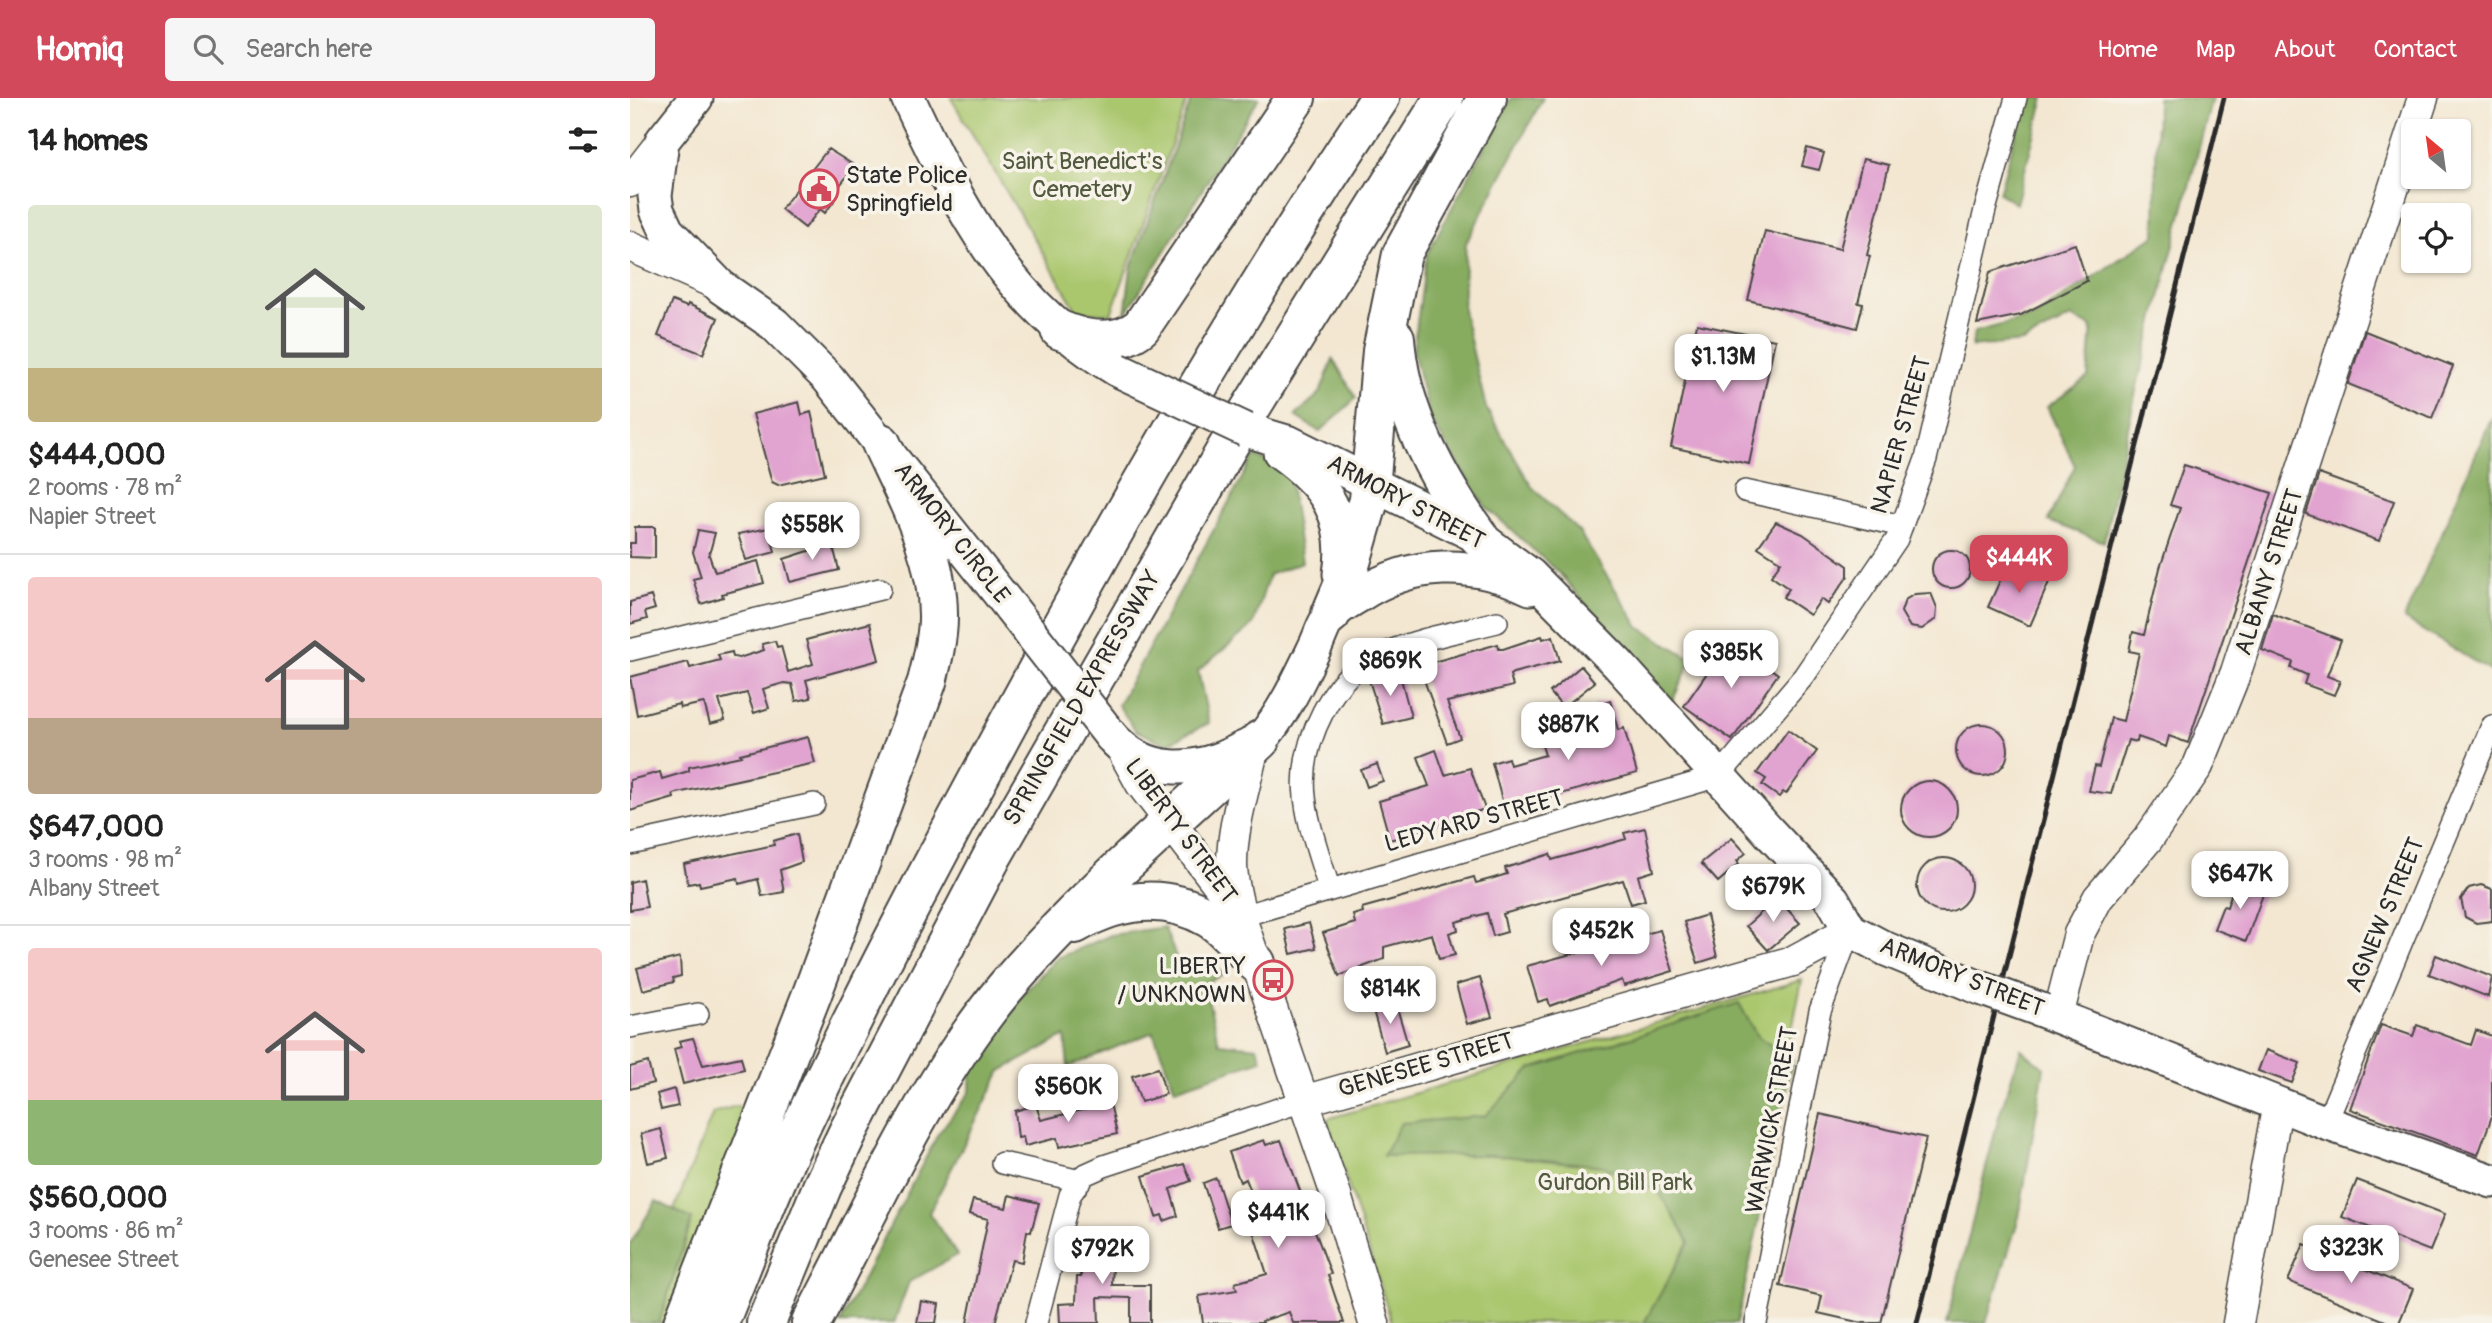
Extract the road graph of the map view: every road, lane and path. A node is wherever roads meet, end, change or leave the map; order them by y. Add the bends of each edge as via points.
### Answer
1 (696, 98) edge
2 (908, 98) edge
3 (1296, 98) edge
4 (1380, 98) edge
5 (1444, 98) edge
6 (1487, 98) edge
7 (2016, 98) edge
8 (2423, 98) edge
9 (642, 163) edge
10 (630, 246) edge
11 (721, 287) junction
12 (1393, 297) junction
13 (1060, 330) junction
14 (881, 443) junction
15 (1280, 445) junction
16 (1371, 482) junction
17 (1745, 491) dead end
18 (1902, 526) junction
19 (1479, 537) junction
20 (880, 589) dead end
21 (1551, 599) junction
22 (1334, 608) junction
23 (1497, 621) dead end
24 (630, 650) edge
25 (2492, 726) edge
26 (1116, 741) junction
27 (1257, 743) junction
28 (1719, 776) junction
29 (814, 804) dead end
30 (1172, 821) junction
31 (630, 844) edge
32 (1329, 888) junction
33 (1241, 916) junction
34 (1850, 930) junction
35 (1051, 937) junction
36 (1256, 963) junction
37 (2051, 1013) junction
38 (698, 1014) dead end
39 (630, 1027) edge
40 (1303, 1101) junction
41 (2278, 1103) junction
42 (2326, 1123) junction
43 (1002, 1163) dead end
44 (1080, 1181) junction
45 (2492, 1181) edge
46 (2240, 1322) edge
47 (683, 1323) edge
48 (719, 1323) edge
49 (766, 1323) edge
50 (811, 1323) edge
51 (1036, 1323) edge
52 (1374, 1323) edge
53 (1756, 1323) edge

1 - 9 main road, ARMORY CIRCLE
2 - 13 main road via 950,188 981,240 1022,294
3 - 13 highway via 1141,327 1105,340
4 - 48 highway, SPRINGFIELD EXPRESSWAY via 1163,445 981,773 837,1051 784,1164
5 - 49 highway, SPRINGFIELD EXPRESSWAY via 1235,433 993,855 848,1132
6 - 12 highway via 1402,254
7 - 18 street, NAPIER STREET via 1926,459
8 - 37 main road, ALBANY STREET via 2236,672 2198,766 2176,802 2098,898 2079,934
9 - 11 main road, ARMORY CIRCLE via 655,181 661,221 676,243
10 - 11 main road
11 - 14 main road, ARMORY CIRCLE via 802,350
12 - 16 highway via 1382,351
12 - 19 highway via 1396,346 1420,437 1436,474
13 - 15 main road, ARMORY STREET, bridge via 1118,370
14 - 26 main road, ARMORY CIRCLE, bridge
14 - 47 highway via 923,532 938,618 934,652 822,969
15 - 16 main road, ARMORY STREET
15 - 22 main road via 1314,479 1339,523 1343,543
16 - 19 main road, ARMORY STREET
16 - 22 highway via 1355,549
17 - 18 street
18 - 28 street, NAPIER STREET via 1804,676
19 - 21 main road, ARMORY STREET via 1530,575
20 - 24 street
21 - 22 main road, ARMORY STREET via 1513,580 1441,566 1391,578
21 - 28 main road, ARMORY STREET via 1618,664
22 - 27 main road via 1291,692
23 - 32 street via 1394,649 1368,661 1348,675 1329,701 1313,732 1303,776
25 - 42 street, AGNEW STREET
26 - 27 main road, ARMORY CIRCLE via 1149,761 1185,768 1211,763
26 - 30 main road, LIBERTY STREET via 1141,784
27 - 30 highway
27 - 33 main road, LIBERTY STREET via 1232,865
28 - 32 street, LEDYARD STREET via 1579,820
28 - 34 main road, ARMORY STREET via 1833,900
29 - 31 street
30 - 33 main road, LIBERTY STREET
30 - 35 highway
32 - 33 street, LEDYARD STREET
33 - 36 main road, LIBERTY STREET
34 - 37 main road, ARMORY STREET, bridge via 1975,986
34 - 40 main road, GENESEE STREET via 1793,961
34 - 53 street, WARWICK STREET via 1820,1010
35 - 36 highway via 1112,906 1138,900 1174,903 1210,918
35 - 50 highway via 1004,989 961,1049 920,1116
36 - 40 main road, LIBERTY STREET
37 - 41 main road, ARMORY STREET
38 - 39 street
40 - 44 street, GENESEE STREET via 1104,1166
40 - 52 main road, LIBERTY STREET
41 - 42 main road, ARMORY STREET
41 - 46 main road
42 - 45 main road, ARMORY STREET
43 - 44 street
44 - 51 street via 1070,1195

